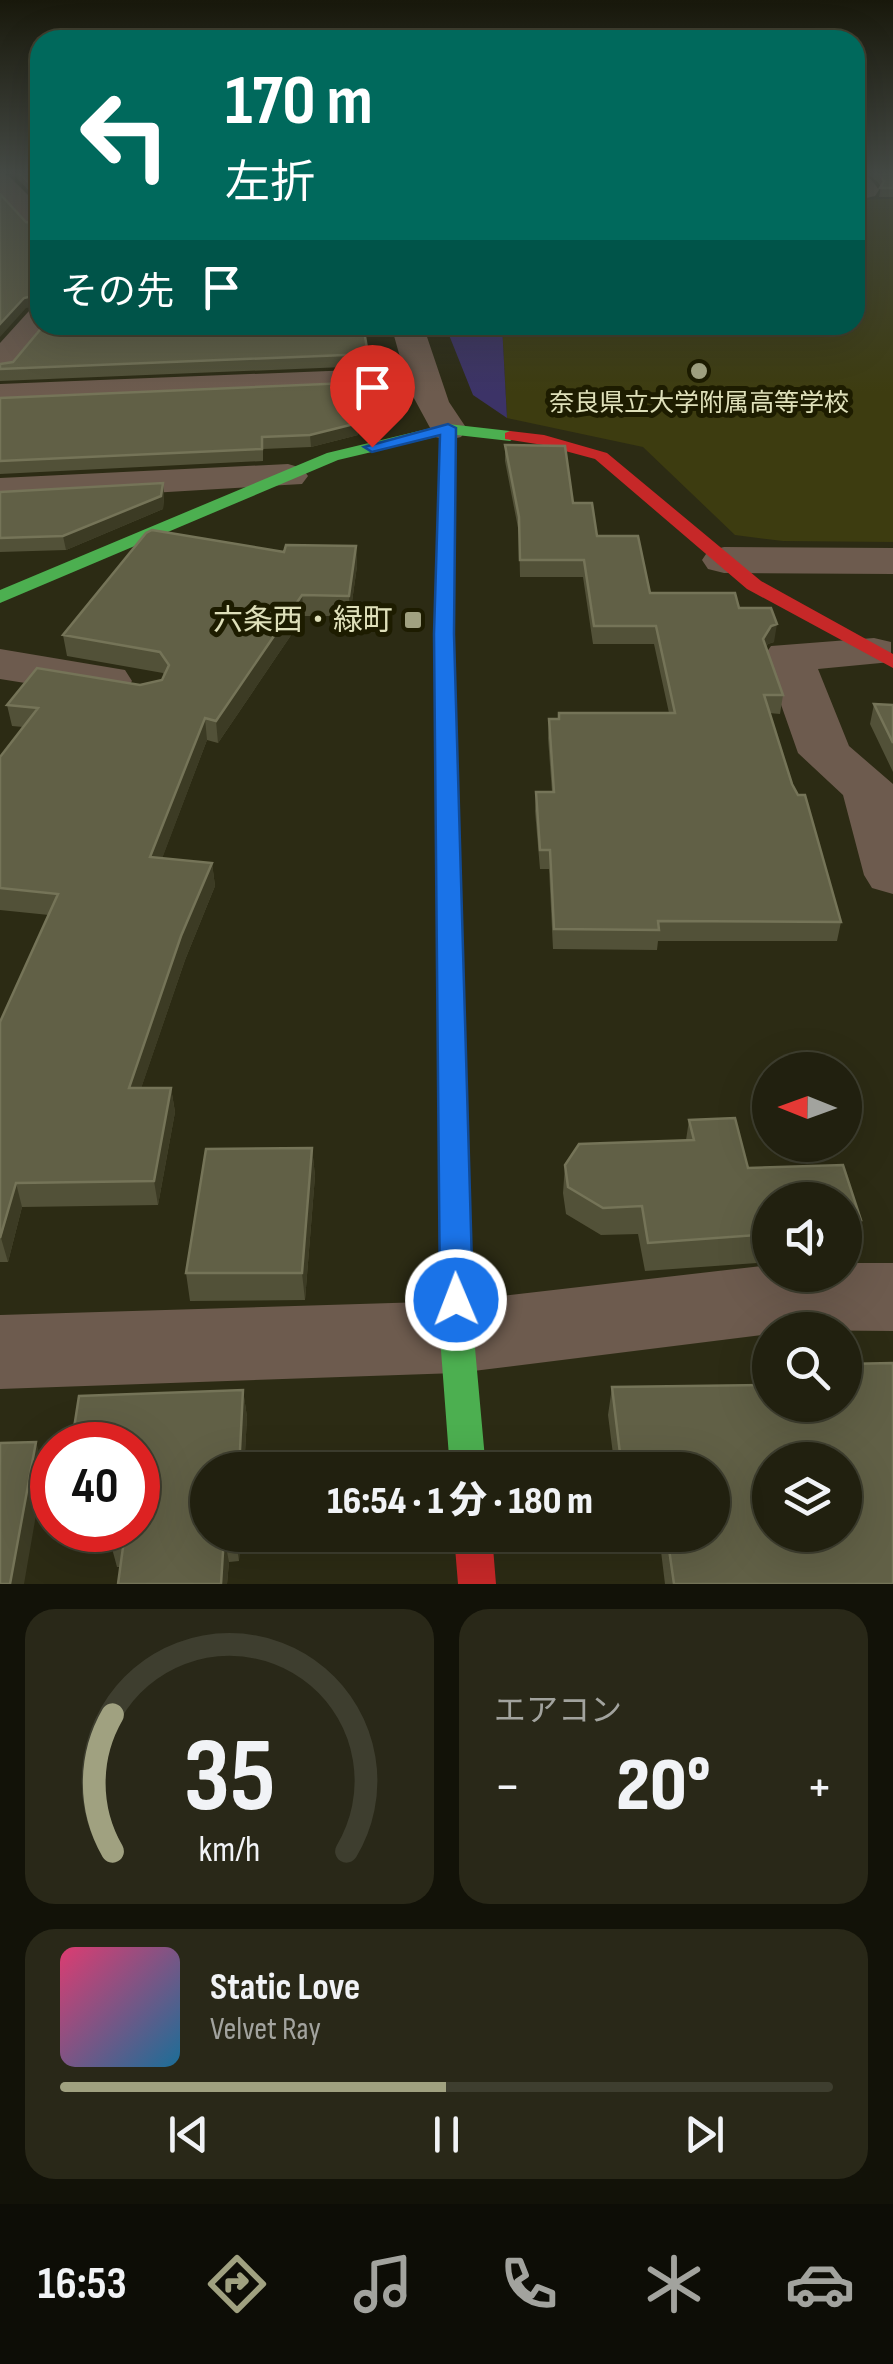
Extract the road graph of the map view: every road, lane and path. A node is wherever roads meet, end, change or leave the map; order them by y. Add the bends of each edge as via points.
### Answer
1 (30, 331) edge
2 (410, 335) edge
3 (1, 370) edge
4 (422, 378) junction
5 (448, 428) junction
6 (288, 476) junction
7 (0, 490) edge
8 (724, 560) junction
9 (893, 561) edge
10 (3, 592) edge
11 (884, 657) edge
12 (0, 664) edge
13 (144, 688) edge
14 (893, 875) edge
15 (893, 1297) edge
16 (457, 1337) junction
17 (0, 1352) edge
18 (467, 1452) edge
19 (474, 1552) edge
20 (477, 1584) edge

1 - 3 street
2 - 4 street
3 - 4 street
4 - 5 street
5 - 6 street via 334,456
5 - 8 street via 544,440 601,456
5 - 16 street via 444,634
6 - 7 street
6 - 10 street
8 - 9 street
8 - 11 street via 754,585
11 - 14 street via 788,656 826,754 869,788
12 - 13 street
15 - 16 street via 785,1298
16 - 17 street
16 - 18 street
19 - 20 street

